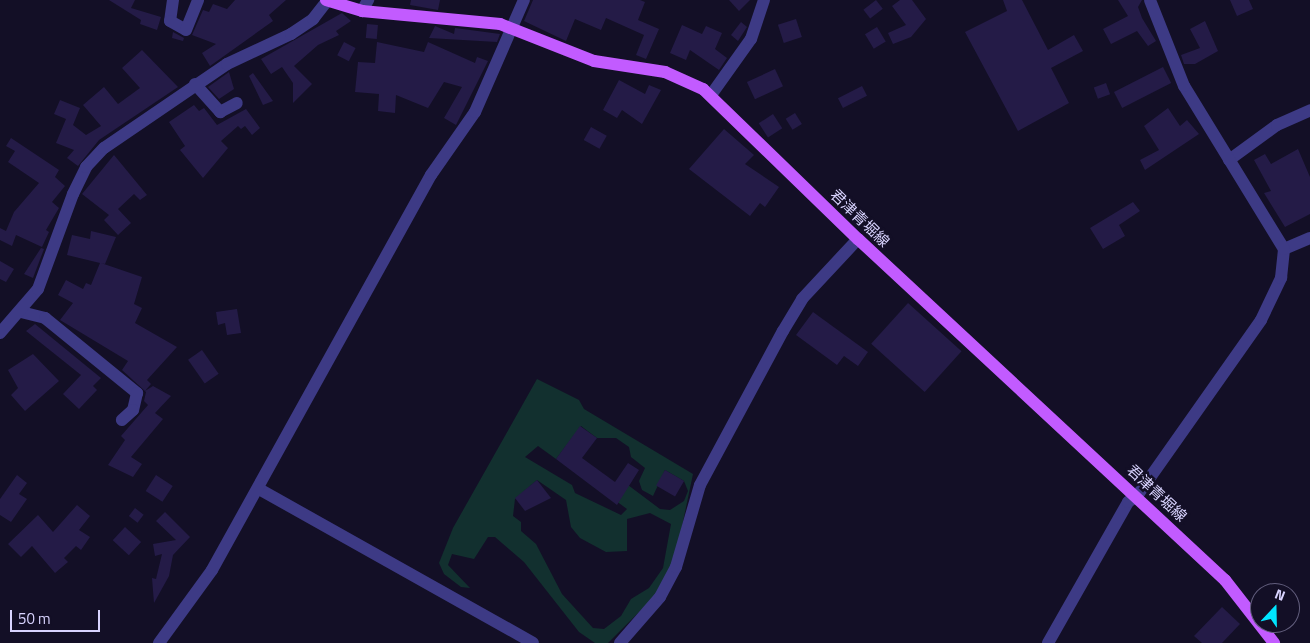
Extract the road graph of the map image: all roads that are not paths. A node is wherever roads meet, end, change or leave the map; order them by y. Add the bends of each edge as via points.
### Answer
1 (173, 0) edge
2 (198, 0) edge
3 (326, 0) edge
4 (524, 0) edge
5 (764, 0) edge
6 (1150, 0) edge
7 (365, 5) edge
8 (513, 28) junction
9 (195, 84) junction
10 (711, 95) junction
11 (236, 103) dead end
12 (1310, 110) edge
13 (1229, 160) junction
14 (1310, 238) edge
15 (858, 239) junction
16 (1284, 249) junction
17 (21, 312) junction
18 (0, 333) edge
19 (122, 420) dead end
20 (259, 489) junction
21 (1137, 496) junction
22 (159, 643) edge
23 (533, 643) edge
24 (620, 643) edge
25 (1048, 643) edge
26 (1274, 643) edge

1 - 2 street via 170,21 186,30
3 - 7 main road, 君津青堀線
3 - 9 street via 313,19 291,34
4 - 8 street
5 - 10 street via 751,39
6 - 13 street via 1184,86
7 - 8 main road, 君津青堀線
8 - 10 main road, 君津青堀線 via 594,61 679,76
8 - 20 street via 475,112 432,175
9 - 11 street via 220,112
9 - 17 street via 104,148 86,167 45,274
10 - 15 main road, 君津青堀線
12 - 13 street via 1277,125
13 - 16 street
14 - 16 street
15 - 21 main road, 君津青堀線
15 - 24 street via 802,300 783,331 700,485 676,568 660,597
16 - 21 street via 1281,278 1261,320
17 - 18 street
17 - 19 street via 45,318 136,394 133,410
20 - 22 street via 212,570
20 - 23 street
21 - 25 street via 1128,502
21 - 26 main road, 君津青堀線 via 1225,580

